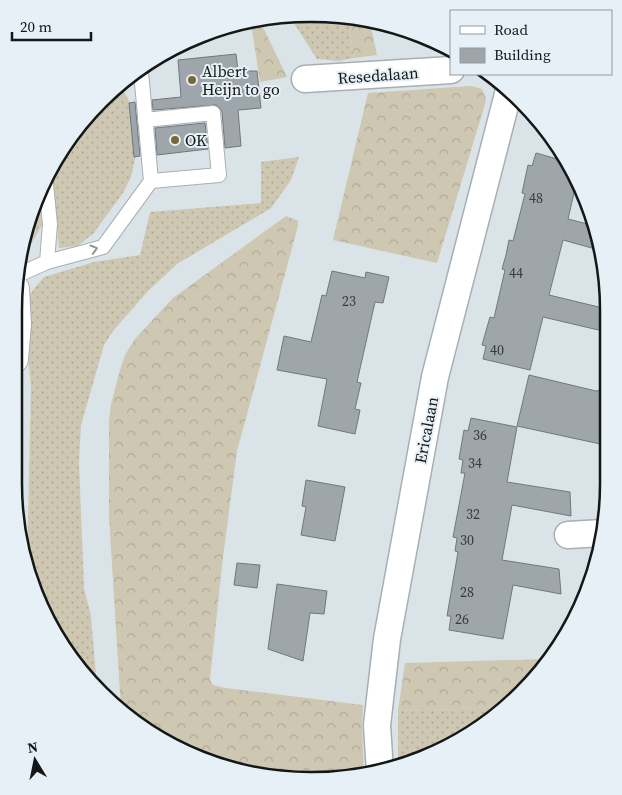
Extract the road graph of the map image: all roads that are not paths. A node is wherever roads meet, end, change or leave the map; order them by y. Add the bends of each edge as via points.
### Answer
1 (450, 70) edge
2 (141, 78) edge
3 (305, 80) dead end
4 (507, 99) edge
5 (145, 120) junction
6 (151, 181) junction
7 (47, 194) edge
8 (47, 262) junction
9 (25, 272) edge
10 (595, 533) edge
11 (568, 535) dead end
12 (380, 764) edge

1 - 3 street, Resedalaan
2 - 5 lane
4 - 12 street, Ericalaan via 435,377 387,639 377,725
5 - 6 lane
5 - 6 lane via 213,113 219,175
8 -> 6 lane via 103,247
7 - 8 lane via 50,224
8 - 9 lane
10 - 11 street

